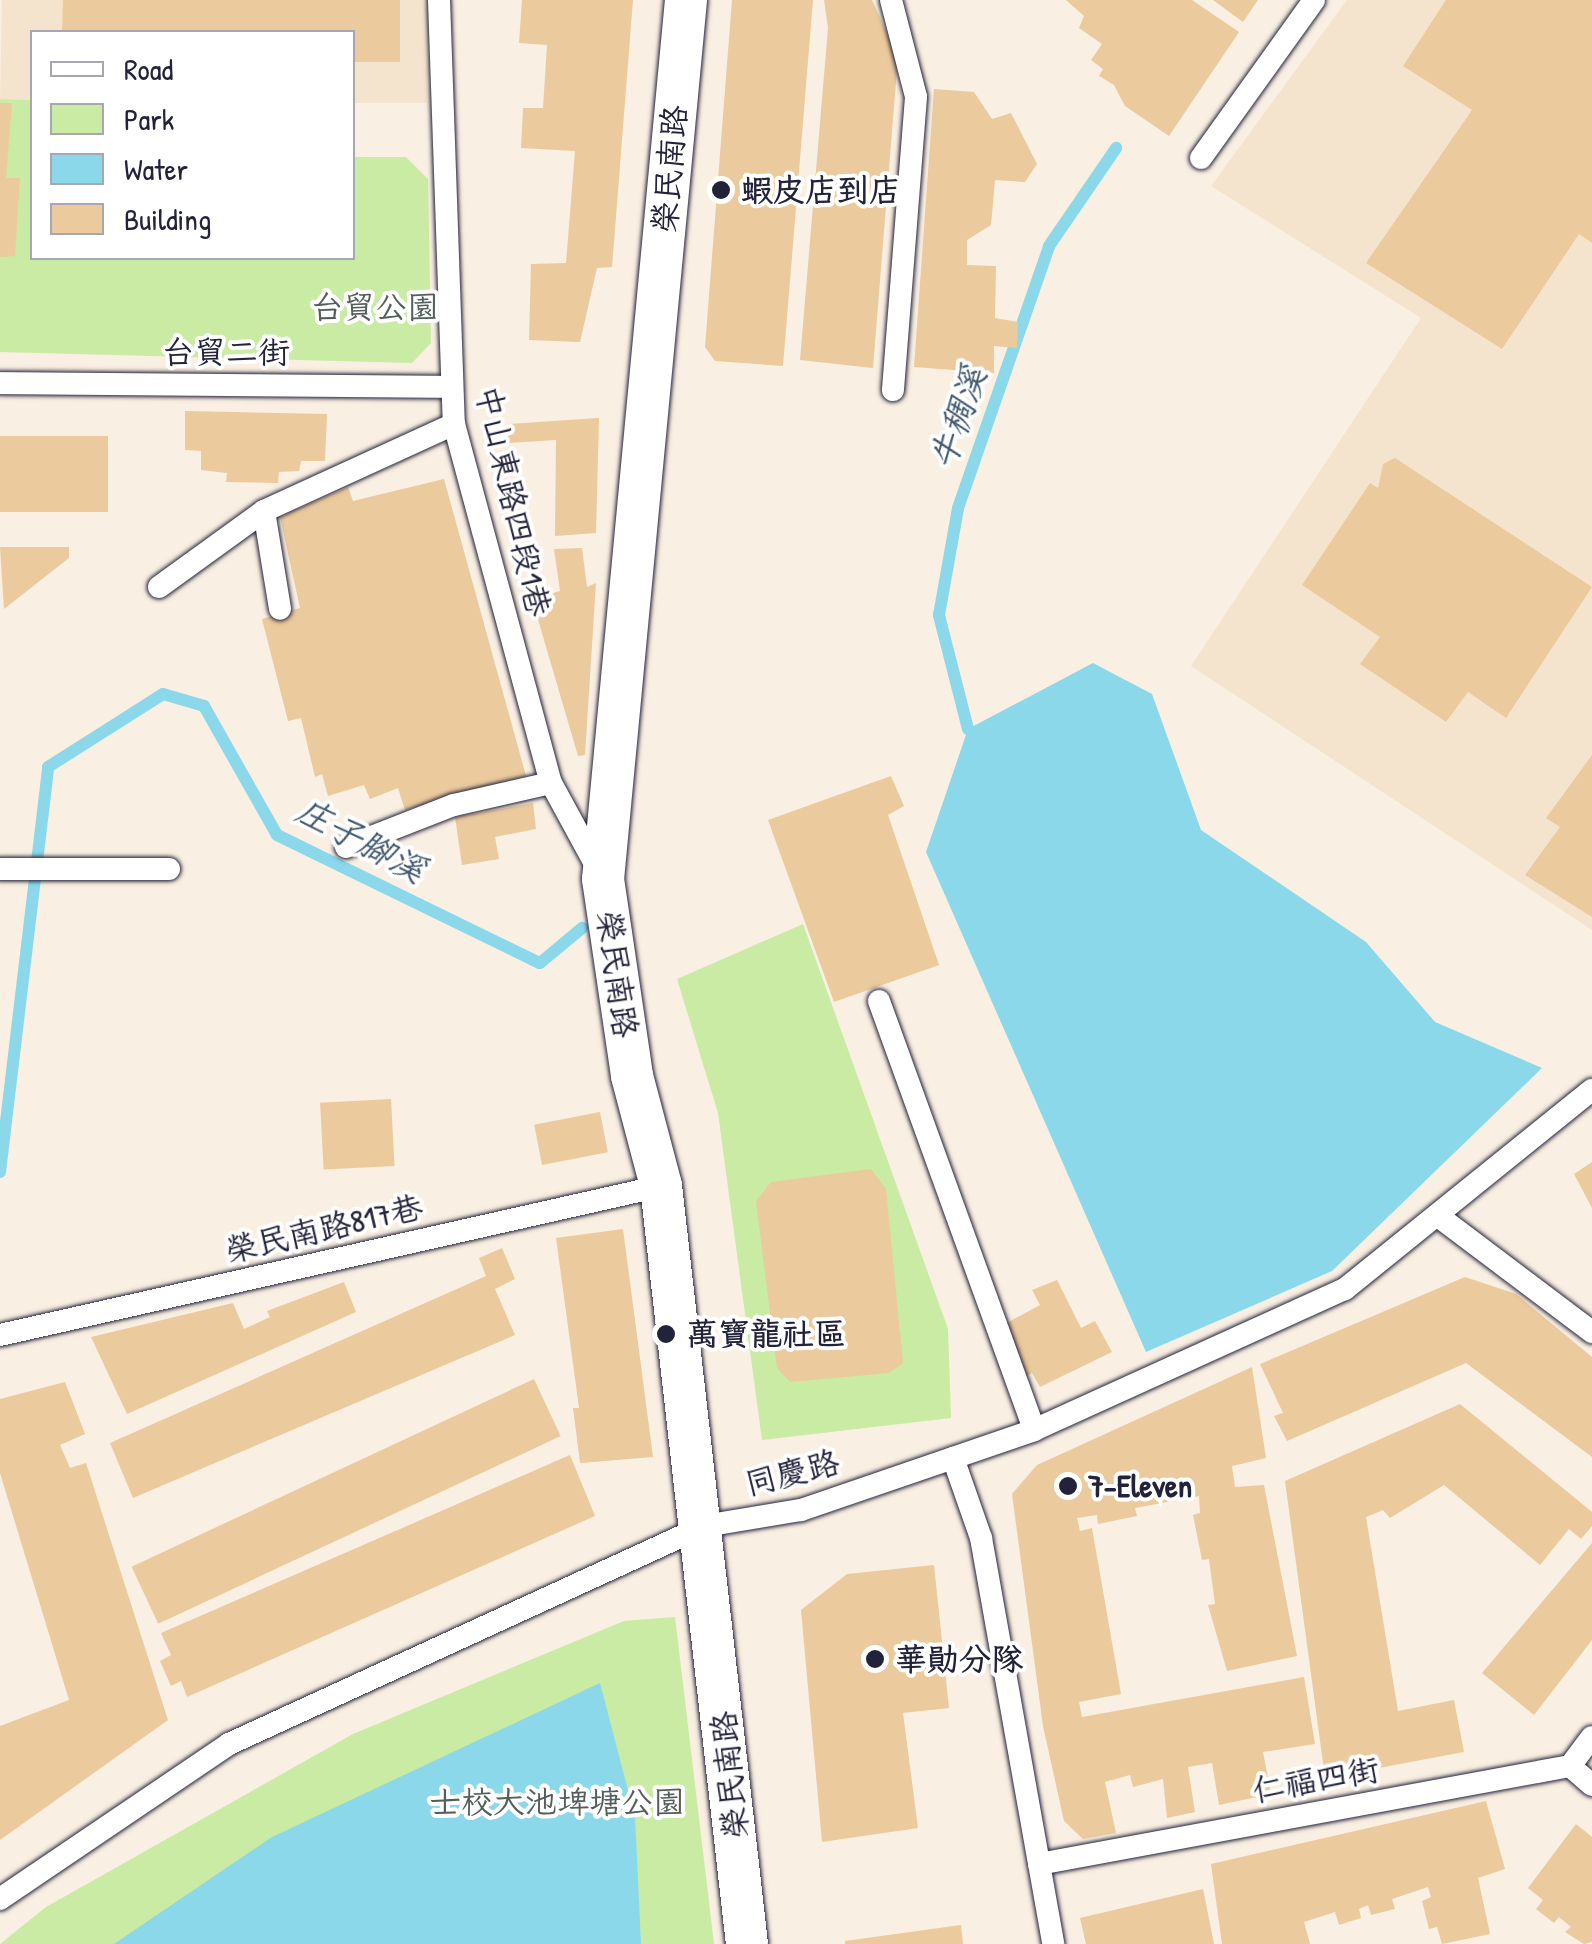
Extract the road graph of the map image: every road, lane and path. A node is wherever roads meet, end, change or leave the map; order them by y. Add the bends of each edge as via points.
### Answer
1 (438, 0) edge
2 (686, 0) edge
3 (891, 0) edge
4 (1314, 0) edge
5 (1201, 158) dead end
6 (0, 383) edge
7 (451, 387) junction
8 (893, 390) dead end
9 (454, 424) junction
10 (264, 512) junction
11 (159, 587) dead end
12 (280, 609) dead end
13 (551, 783) junction
14 (346, 846) dead end
15 (0, 869) edge
16 (169, 869) dead end
17 (603, 879) junction
18 (879, 1002) dead end
19 (1592, 1090) edge
20 (661, 1186) junction
21 (1438, 1216) junction
22 (1592, 1332) edge
23 (0, 1334) edge
24 (1034, 1430) junction
25 (953, 1458) junction
26 (704, 1526) junction
27 (1592, 1736) edge
28 (1570, 1766) junction
29 (1592, 1785) edge
30 (1038, 1864) junction
31 (0, 1899) edge
32 (748, 1944) edge
33 (1053, 1944) edge

1 - 7 lane, 中山東路四段1巷
2 - 17 street, 榮民南路
3 - 8 lane via 916,97
4 - 5 lane
6 - 7 lane, 台貿二街
7 - 9 lane, 中山東路四段1巷
9 - 10 lane
9 - 13 lane, 中山東路四段1巷
10 - 11 lane
10 - 12 lane
13 - 14 lane via 454,805
13 - 17 lane, 中山東路四段1巷
15 - 16 lane
17 - 20 street, 榮民南路 via 632,1076
18 - 24 lane
19 - 21 lane, 同慶路
20 - 23 lane, 榮民南路817巷
20 - 26 street, 榮民南路
21 - 22 lane
21 - 24 lane, 同慶路 via 1345,1288
24 - 25 lane, 同慶路
25 - 26 lane, 同慶路 via 800,1510
25 - 30 lane via 981,1538
26 - 31 lane, 同慶路 via 229,1744
26 - 32 street, 榮民南路
27 - 28 lane
28 - 29 lane
28 - 30 lane, 仁福四街
30 - 33 lane

